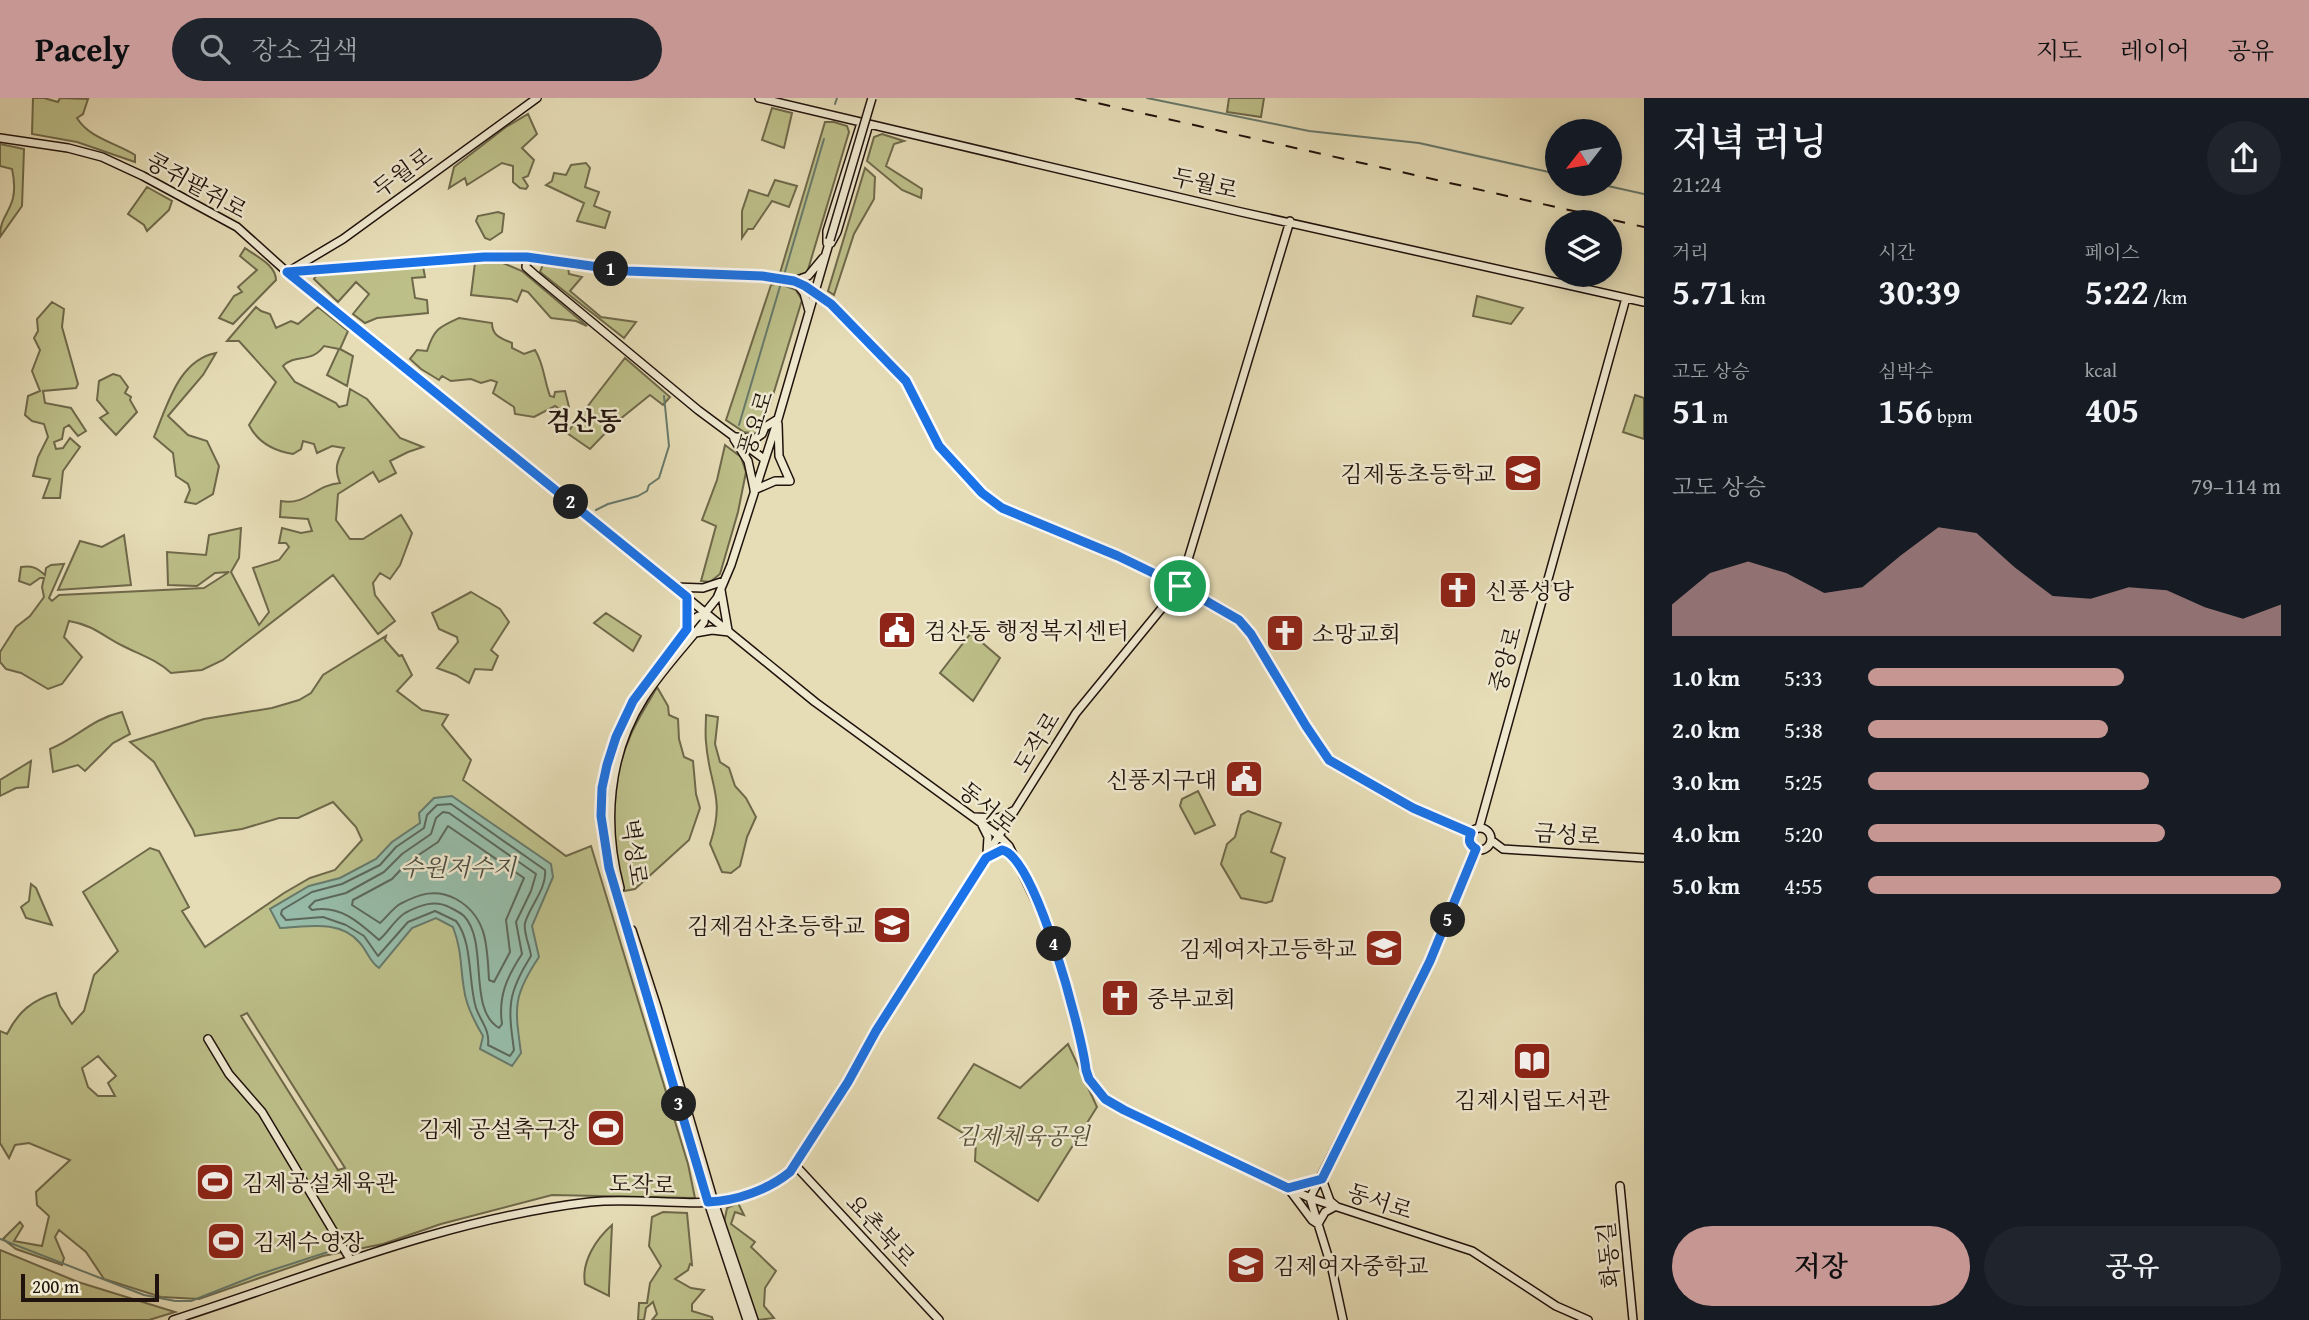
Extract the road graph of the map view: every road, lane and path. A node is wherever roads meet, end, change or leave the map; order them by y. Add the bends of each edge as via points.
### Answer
1 (537, 98) edge
2 (759, 98) edge
3 (872, 98) edge
4 (865, 123) junction
5 (0, 138) edge
6 (1290, 221) junction
7 (826, 254) junction
8 (527, 257) junction
9 (287, 272) junction
10 (794, 281) junction
11 (816, 292) junction
12 (1626, 298) junction
13 (1644, 302) edge
14 (809, 312) junction
15 (778, 419) junction
16 (732, 436) junction
17 (764, 459) junction
18 (754, 490) junction
19 (724, 580) junction
20 (1180, 586) junction
21 (674, 587) junction
22 (721, 590) junction
23 (687, 597) junction
24 (705, 612) junction
25 (691, 631) junction
26 (730, 631) junction
27 (1017, 809) junction
28 (977, 820) junction
29 (1479, 828) junction
30 (1471, 833) junction
31 (999, 836) junction
32 (1491, 840) junction
33 (1476, 849) junction
34 (1014, 856) junction
35 (986, 858) junction
36 (1644, 859) edge
37 (208, 1039) dead end
38 (795, 1165) junction
39 (1322, 1179) junction
40 (1620, 1186) dead end
41 (1288, 1188) junction
42 (1310, 1198) junction
43 (711, 1202) junction
44 (1336, 1206) junction
45 (1318, 1224) junction
46 (350, 1259) junction
47 (173, 1320) edge
48 (747, 1320) edge
49 (754, 1320) edge
50 (939, 1320) edge
51 (1343, 1320) edge
52 (1588, 1320) edge
53 (1633, 1320) edge

1 - 9 street, 두월로 via 347,236
2 - 4 street, 두월로
3 - 7 street, 풍요로, bridge
4 - 6 street, 두월로
4 - 7 street via 827,230
5 - 9 street, 콩쥐팥쥐로 via 102,157 143,176 237,227
6 - 12 street, 두월로
6 - 20 street, 도작로
7 - 10 street via 808,276
7 - 11 street, 풍요로
8 - 9 street
8 - 10 street via 627,271
8 - 16 street via 526,267 534,274
9 - 21 street, 콩쥐팥쥐로
10 - 11 street
10 - 14 street via 804,293
11 - 14 street, 풍요로
11 - 20 street via 906,381 939,446 982,493 1002,508
12 - 13 street, 두월로
12 - 29 street, 중앙로
14 - 15 street, 풍요로
15 - 16 street via 755,439
15 - 17 street, 풍요로
15 - 18 street via 779,456 790,481 775,481
16 - 17 street
16 - 18 street via 748,461
17 - 18 street, 풍요로
18 - 19 street, 풍요로
19 - 21 street via 703,588
19 - 22 street, 풍요로
20 - 27 street, 도작로 via 1076,713
20 - 30 street via 1239,620 1251,634 1329,760 1413,808
21 - 23 street, 콩쥐팥쥐로
22 - 24 street, 풍요로
22 - 26 street
23 - 24 street, 콩쥐팥쥐로
23 - 25 street
24 - 25 street, 벽성로 via 704,622
24 - 26 street, 동서로
25 - 26 street
25 - 43 street, 벽성로 via 644,697 626,732 611,790 609,822 613,863 626,914
26 - 28 street, 동서로 via 815,702
27 - 28 street via 998,818
27 - 31 street, 도작로
28 - 31 street, 동서로
28 - 35 street via 988,837
29 - 30 street
29 - 32 street via 1489,832
30 - 33 street via 1470,845
31 - 34 street, 동서로
31 - 35 street, 도작로
32 - 33 street via 1487,848
32 - 36 street, 금성로 via 1503,849
33 - 39 street via 1430,961
34 - 35 street via 1002,850
34 - 41 street, 동서로 via 1050,931 1086,1070 1105,1099
35 - 38 street, 도작로
37 - 46 street via 229,1074 262,1112
38 - 43 street, 도작로 via 780,1180 758,1190
38 - 50 street, 요촌북로
39 - 41 street
39 - 42 street
39 - 44 street
40 - 53 street, 화동길
41 - 42 street, 동서로
41 - 45 street
42 - 44 street, 동서로
42 - 45 street
43 - 46 street, 도작로 via 588,1202 499,1219
43 - 48 street, 벽성로
43 - 49 street, 벽성로
44 - 45 street via 1325,1212
44 - 52 street, 동서로 via 1472,1251 1556,1306
45 - 51 street
46 - 47 street, 도작로

